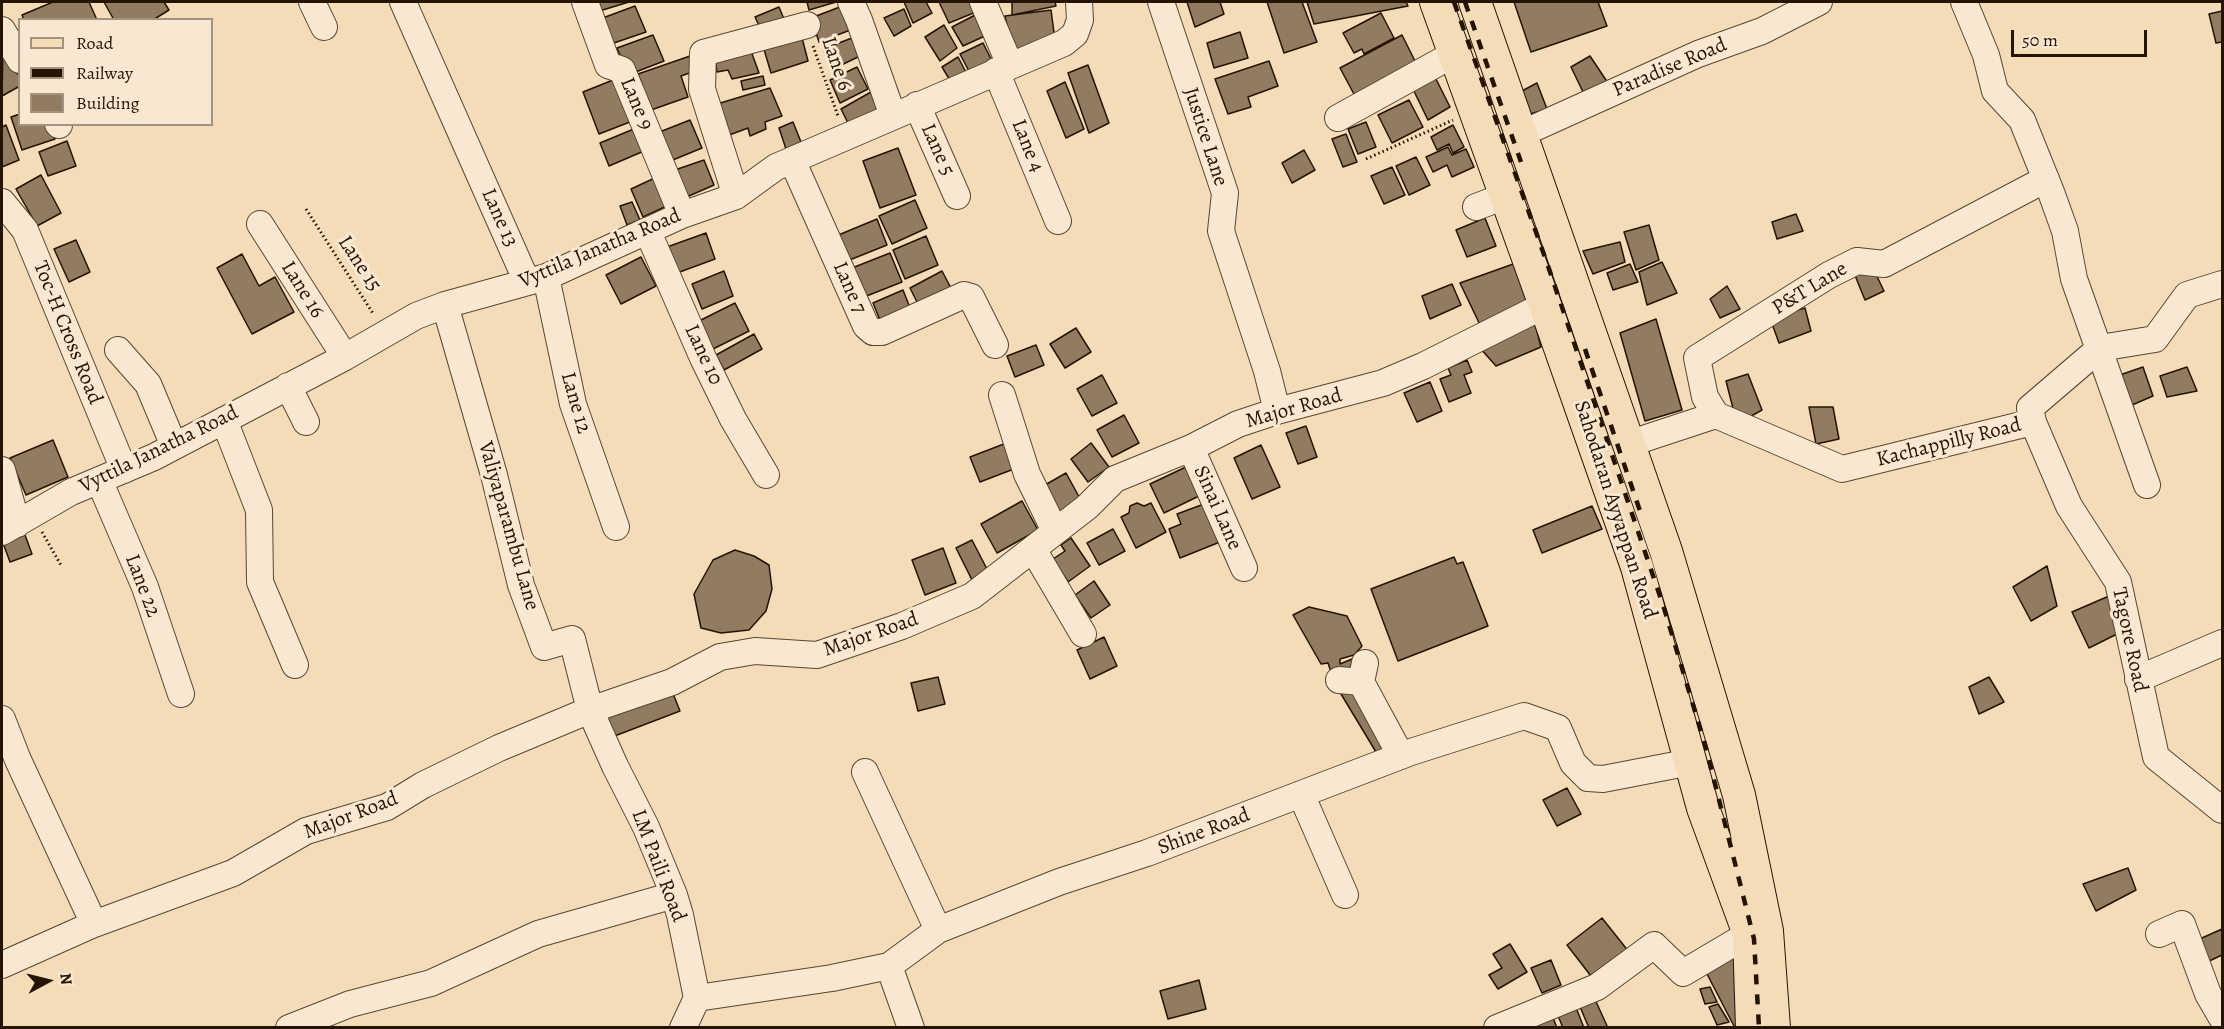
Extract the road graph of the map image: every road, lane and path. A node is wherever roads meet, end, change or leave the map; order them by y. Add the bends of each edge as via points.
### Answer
1 (312, 2) edge
2 (403, 2) edge
3 (585, 2) edge
4 (850, 2) edge
5 (983, 2) edge
6 (1079, 2) edge
7 (1161, 2) edge
8 (1436, 2) edge
9 (1475, 2) edge
10 (1819, 2) edge
11 (1964, 2) edge
12 (807, 26) joint
13 (324, 27) dead end
14 (2, 30) edge
15 (1454, 54) junction
16 (18, 57) edge
17 (1003, 68) junction
18 (917, 105) junction
19 (1474, 110) junction
20 (893, 116) junction
21 (1338, 118) dead end
22 (1521, 134) junction
23 (846, 137) junction
24 (1366, 159) dead end
25 (792, 160) junction
26 (2046, 179) junction
27 (736, 196) junction
28 (957, 196) dead end
29 (1505, 196) junction
30 (2, 202) edge
31 (1476, 207) dead end
32 (306, 209) dead end
33 (682, 215) junction
34 (1058, 221) dead end
35 (260, 224) dead end
36 (648, 232) junction
37 (537, 279) junction
38 (2223, 284) edge
39 (445, 305) junction
40 (1545, 305) junction
41 (386, 334) junction
42 (994, 345) dead end
43 (2100, 348) junction
44 (118, 350) dead end
45 (345, 357) junction
46 (288, 386) junction
47 (1002, 395) dead end
48 (1278, 411) junction
49 (1716, 415) junction
50 (224, 420) junction
51 (306, 422) dead end
52 (2033, 422) junction
53 (1628, 444) junction
54 (174, 446) junction
55 (1191, 447) junction
56 (2, 470) edge
57 (123, 470) junction
58 (766, 474) dead end
59 (99, 480) junction
60 (2147, 484) dead end
61 (17, 524) edge
62 (616, 527) dead end
63 (1055, 531) junction
64 (1033, 549) junction
65 (62, 567) dead end
66 (1244, 567) dead end
67 (1083, 634) dead end
68 (2223, 643) edge
69 (295, 665) dead end
70 (1702, 668) junction
71 (1355, 675) dead end
72 (1668, 678) junction
73 (2138, 679) junction
74 (181, 694) dead end
75 (590, 710) junction
76 (2, 719) edge
77 (1401, 756) junction
78 (1691, 762) junction
79 (865, 772) dead end
80 (1301, 794) junction
81 (2223, 810) edge
82 (674, 895) junction
83 (1345, 895) dead end
84 (94, 924) junction
85 (938, 930) junction
86 (1749, 934) junction
87 (2160, 934) dead end
88 (2, 965) edge
89 (889, 966) junction
90 (697, 998) junction
91 (2223, 1018) edge
92 (289, 1028) edge
93 (683, 1028) edge
94 (911, 1028) edge
95 (1497, 1028) edge
96 (1752, 1028) edge
97 (1774, 1028) edge

1 - 13 street
2 - 37 street, Lane 13 via 471,154
3 - 33 street, Lane 9 via 608,66 622,70
4 - 20 street via 860,20
5 - 17 street, Lane 4
6 - 17 street, Vyttila Janatha Road via 1080,20 1075,34 1064,43
7 - 48 street, Justice Lane via 1225,193 1221,231
8 - 15 main road, Sahodaran Ayyappan Road
9 - 22 main road, Sahodaran Ayyappan Road
10 - 22 street, Paradise Road via 1762,31 1698,54
11 - 26 street via 1986,55 1995,91 2022,120
12 - 23 path, Lane 6
12 - 27 street via 703,53 702,89
14 - 16 street
15 - 19 main road, Sahodaran Ayyappan Road
15 - 21 street
17 - 18 street, Vyttila Janatha Road
17 - 34 street, Lane 4
18 - 20 street, Vyttila Janatha Road
18 - 28 street, Lane 5
19 - 24 path
19 - 29 main road, Sahodaran Ayyappan Road
20 - 23 street, Vyttila Janatha Road
22 - 53 main road, Sahodaran Ayyappan Road
23 - 25 street, Vyttila Janatha Road
25 - 27 street, Vyttila Janatha Road
25 - 42 street, Lane 7 via 866,326 873,332 882,332 964,295 971,297
26 - 43 street via 2065,231 2074,279
26 - 49 street, P&T Lane via 1884,264 1857,261 1829,275 1697,358 1706,397
27 - 33 street, Vyttila Janatha Road
29 - 31 street
29 - 40 main road, Sahodaran Ayyappan Road
30 - 57 street, Toc-H Cross Road via 25,230
32 - 41 path, Lane 15
33 - 36 street, Vyttila Janatha Road
35 - 45 street, Lane 16
36 - 37 street, Vyttila Janatha Road
36 - 58 street, Lane 10 via 708,369
37 - 39 street, Vyttila Janatha Road
37 - 62 street, Lane 12 via 573,404
38 - 43 street via 2187,295 2155,339
39 - 41 street, Vyttila Janatha Road
39 - 75 street, Valiyaparambu Lane via 521,585 544,647 572,639
40 - 48 street, Major Road via 1383,383
40 - 72 main road, Sahodaran Ayyappan Road via 1637,567
41 - 45 street, Vyttila Janatha Road
43 - 52 street, Kachappilly Road via 2030,408
43 - 60 street
44 - 54 street via 148,384
45 - 46 street, Vyttila Janatha Road
46 - 50 street, Vyttila Janatha Road
46 - 51 street
47 - 63 street via 1027,474
48 - 55 street, Major Road via 1238,424
49 - 52 street, Kachappilly Road via 1842,469
49 - 53 street
50 - 54 street, Vyttila Janatha Road
50 - 69 street via 259,510 260,582
52 - 73 street, Tagore Road via 2069,506 2118,582
53 - 70 main road, Sahodaran Ayyappan Road
54 - 57 street, Vyttila Janatha Road
55 - 63 street, Major Road via 1115,479
55 - 66 street, Sinai Lane
56 - 61 street
57 - 59 street, Vyttila Janatha Road
59 - 61 street, Vyttila Janatha Road
59 - 74 street, Lane 22 via 145,587
61 - 65 path
63 - 64 street, Major Road
64 - 67 street
64 - 75 street, Major Road via 972,596 902,626 818,655 755,651 720,657 672,682
68 - 73 street
70 - 72 main road
70 - 97 main road, Sahodaran Ayyappan Road via 1739,795 1767,931
71 - 77 street
72 - 78 main road, Sahodaran Ayyappan Road
73 - 81 street, Tagore Road via 2156,757
75 - 82 street, LM Paili Road via 646,826
75 - 84 street, Major Road via 500,747 387,807 306,831 233,873
76 - 84 street
77 - 78 street, Shine Road via 1524,716 1558,728 1573,763 1588,778 1603,779
77 - 80 street, Shine Road
78 - 86 main road, Sahodaran Ayyappan Road via 1702,808
79 - 85 street
80 - 83 street
80 - 85 street, Shine Road
82 - 90 street, LM Paili Road
82 - 92 street via 538,934 431,983 350,1004
84 - 88 street, Major Road
85 - 89 street, Shine Road
86 - 95 street via 1683,973 1654,945 1597,987
86 - 96 main road, Sahodaran Ayyappan Road
87 - 91 street via 2182,924 2208,994
89 - 90 street, Shine Road
89 - 94 street
90 - 93 street

